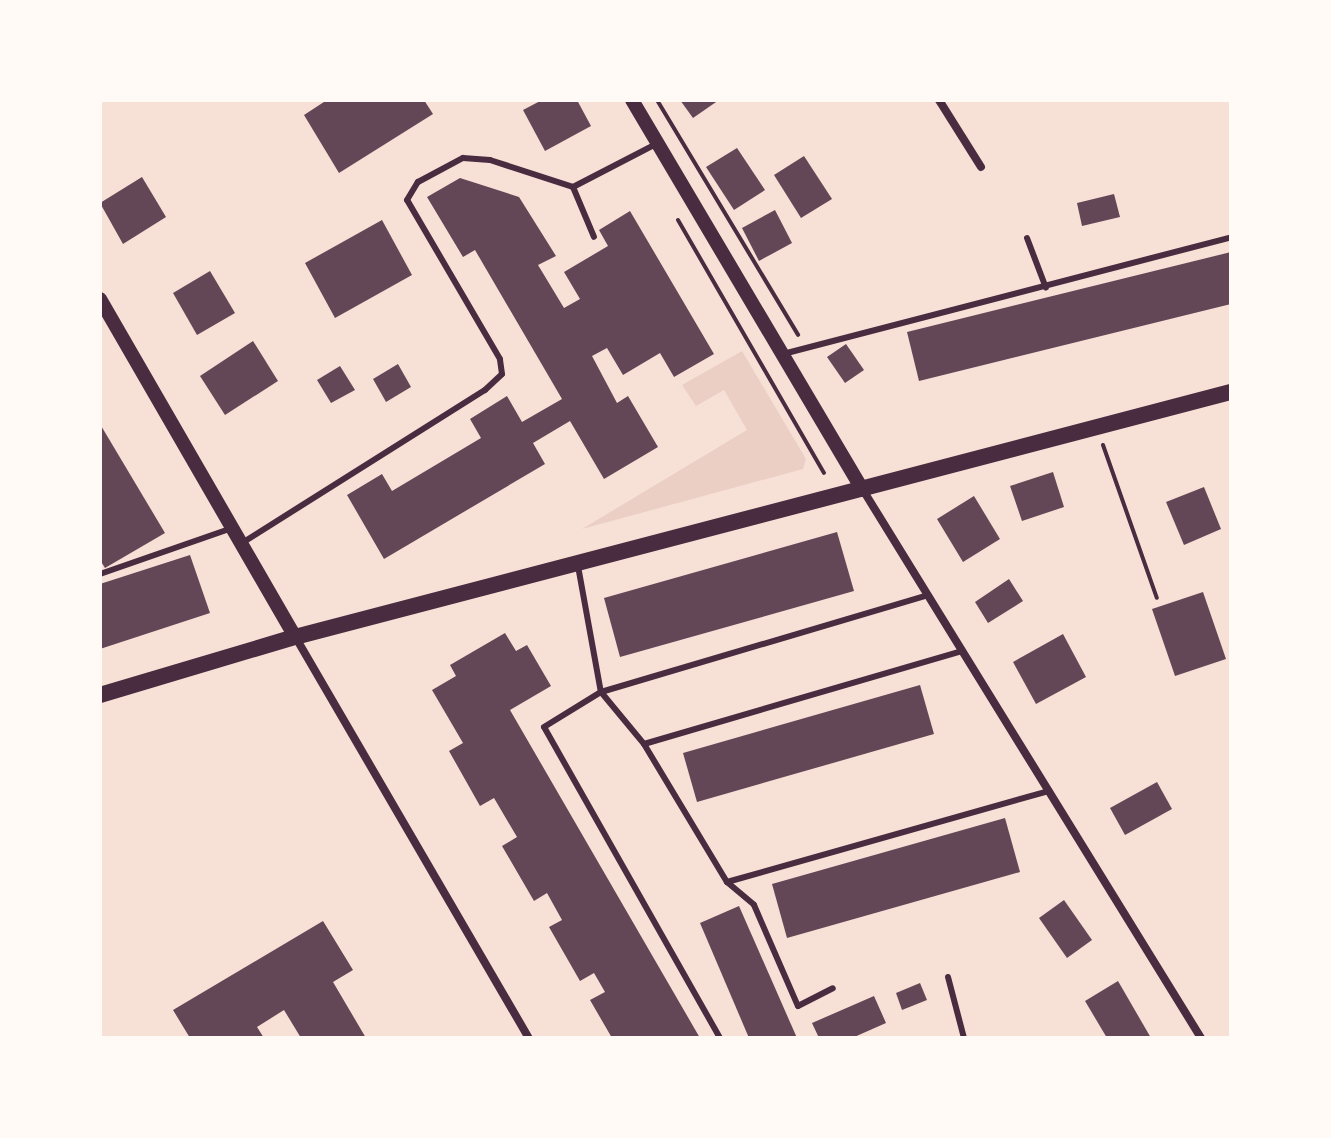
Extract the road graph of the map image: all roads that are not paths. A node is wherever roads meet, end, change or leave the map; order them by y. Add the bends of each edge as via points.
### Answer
1 (632, 100) edge
2 (939, 100) edge
3 (658, 143) junction
4 (981, 167) dead end
5 (573, 187) junction
6 (594, 237) dead end
7 (1231, 237) edge
8 (1027, 238) dead end
9 (1046, 288) junction
10 (100, 299) edge
11 (783, 354) junction
12 (1231, 392) edge
13 (863, 490) junction
14 (232, 528) junction
15 (241, 543) junction
16 (578, 566) junction
17 (100, 574) edge
18 (928, 595) junction
19 (295, 637) junction
20 (962, 651) junction
21 (601, 692) junction
22 (100, 695) edge
23 (644, 744) junction
24 (1049, 791) junction
25 (727, 882) junction
26 (948, 977) dead end
27 (833, 988) dead end
28 (529, 1038) edge
29 (720, 1038) edge
30 (964, 1038) edge
31 (1201, 1038) edge

1 - 3 street
2 - 4 street
3 - 5 lane
3 - 11 street
5 - 6 lane
5 - 15 lane via 490,160 463,158 418,182 407,200 500,359 502,374 485,390
7 - 9 lane
8 - 9 lane
9 - 11 lane
10 - 14 street
11 - 13 street
12 - 13 main road
13 - 16 main road
13 - 18 street
14 - 15 street
14 - 17 lane
15 - 19 street
16 - 19 main road
16 - 21 lane
18 - 20 street
18 - 21 lane
19 - 22 main road
19 - 28 street
20 - 23 lane
20 - 24 street
21 - 23 lane
21 - 29 lane via 544,727
23 - 25 lane
24 - 25 lane
24 - 31 street
25 - 27 lane via 754,905 798,1006
26 - 30 lane

